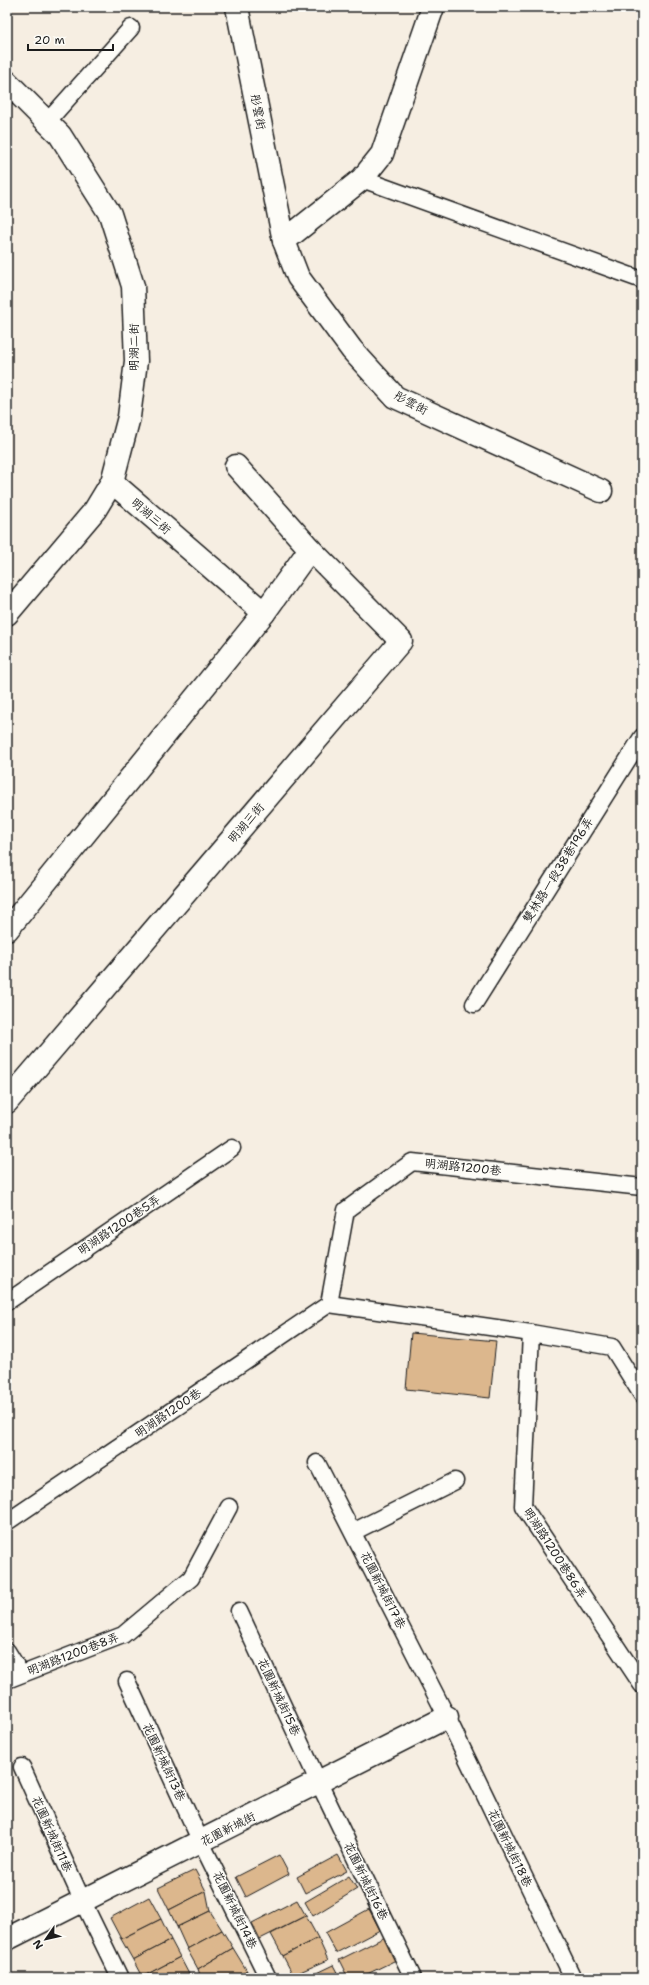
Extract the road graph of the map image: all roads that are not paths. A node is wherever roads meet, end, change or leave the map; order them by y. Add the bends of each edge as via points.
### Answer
1 (237, 7) edge
2 (433, 7) edge
3 (131, 28) dead end
4 (7, 82) edge
5 (47, 122) junction
6 (362, 179) junction
7 (284, 241) junction
8 (642, 280) edge
9 (236, 466) dead end
10 (112, 482) junction
11 (601, 491) dead end
12 (310, 549) junction
13 (264, 613) junction
14 (7, 614) edge
15 (642, 737) edge
16 (7, 930) edge
17 (474, 1004) dead end
18 (7, 1102) edge
19 (232, 1148) dead end
20 (642, 1187) edge
21 (7, 1302) edge
22 (329, 1304) junction
23 (531, 1333) junction
24 (642, 1395) edge
25 (317, 1463) dead end
26 (455, 1481) dead end
27 (229, 1507) dead end
28 (7, 1522) edge
29 (353, 1532) junction
30 (239, 1611) dead end
31 (7, 1651) edge
32 (14, 1677) edge
33 (127, 1681) dead end
34 (642, 1685) edge
35 (447, 1717) junction
36 (22, 1767) dead end
37 (319, 1783) junction
38 (201, 1842) junction
39 (83, 1902) junction
40 (7, 1939) edge
41 (120, 1978) edge
42 (268, 1978) edge
43 (413, 1978) edge
44 (573, 1978) edge

1 - 7 street, 彤雲街
2 - 6 street via 382,154
3 - 5 lane
4 - 5 street, 明湖二街
5 - 10 street, 明湖二街 via 60,135 110,214 133,286 136,361 129,417
6 - 7 street
6 - 8 lane
7 - 11 street, 彤雲街 via 298,277 352,350 395,397
9 - 12 street, 明湖三街
10 - 13 street, 明湖三街
10 - 14 street, 明湖二街 via 95,510
12 - 13 street
12 - 18 street, 明湖三街 via 401,641
13 - 16 street
15 - 17 lane, 雙林路一段38巷196弄
19 - 21 lane, 明湖路1200巷5弄
20 - 22 lane, 明湖路1200巷 via 412,1162 346,1210
22 - 23 lane
22 - 28 lane, 明湖路1200巷
23 - 24 lane via 612,1347
23 - 34 lane, 明湖路1200巷86弄 via 523,1506
25 - 29 lane, 花園新城街17巷
26 - 29 lane
27 - 32 lane, 明湖路1200巷8弄 via 191,1578 123,1636
29 - 35 lane, 花園新城街17巷
30 - 37 lane, 花園新城街15巷
31 - 32 lane, 明湖路1200巷8弄
33 - 38 lane, 花園新城街13巷
35 - 37 street, 花園新城街
35 - 44 lane, 花園新城街18巷
36 - 39 lane, 花園新城街11巷
37 - 38 street, 花園新城街
37 - 43 lane, 花園新城街16巷
38 - 39 street, 花園新城街
38 - 42 lane, 花園新城街14巷
39 - 40 street, 花園新城街
39 - 41 lane, 花園新城街11巷

